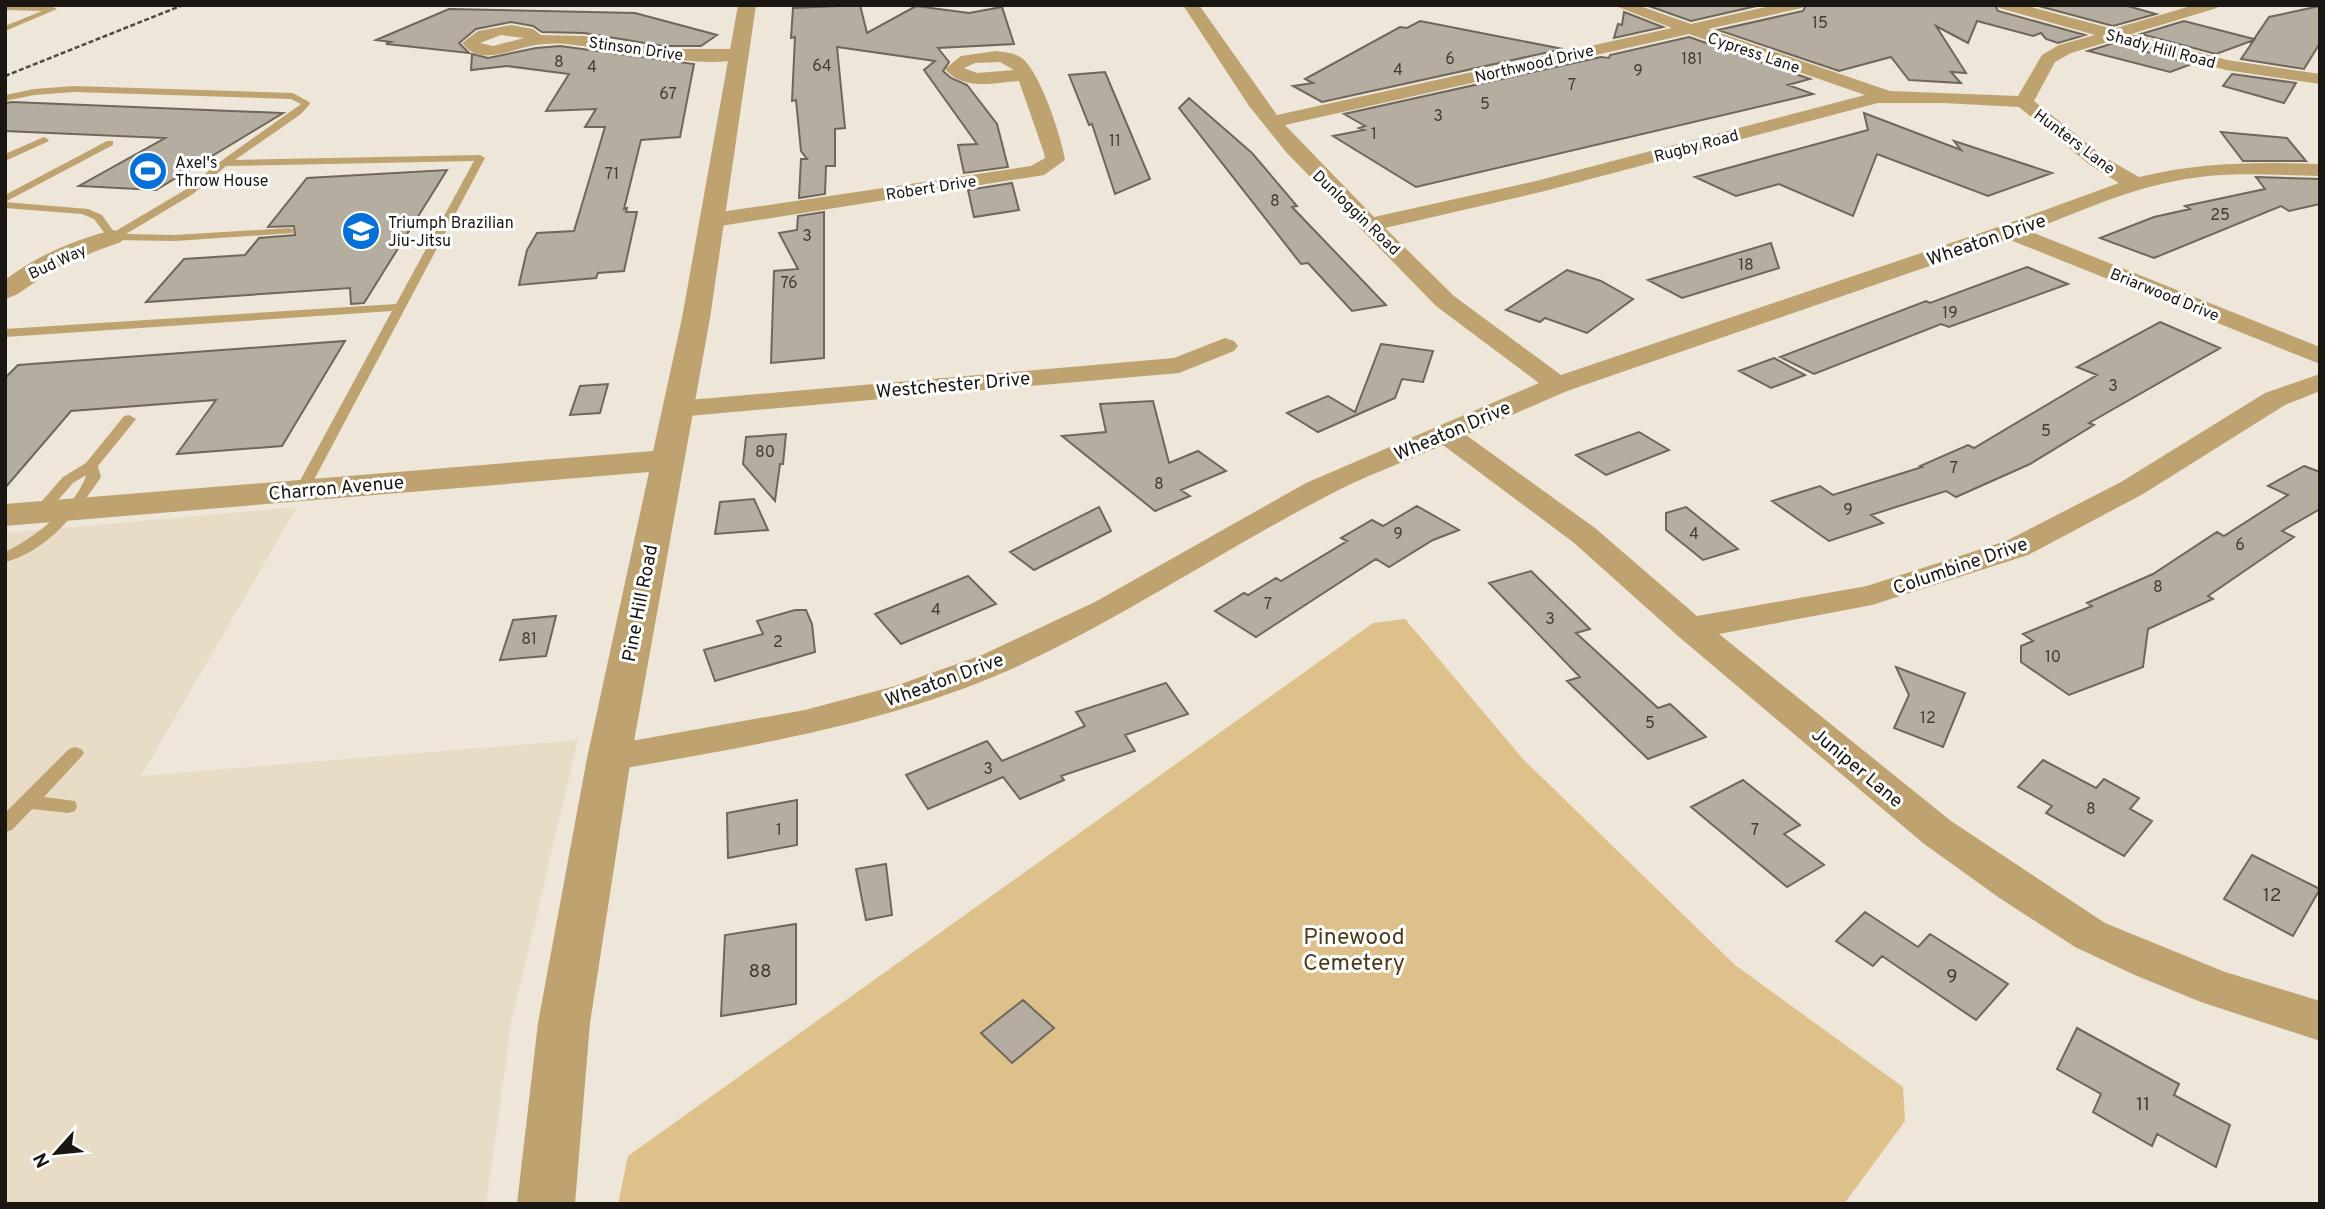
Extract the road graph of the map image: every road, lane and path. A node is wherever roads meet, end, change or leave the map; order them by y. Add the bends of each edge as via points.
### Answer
1 (747, 5) edge
2 (1191, 5) edge
3 (1621, 5) edge
4 (1796, 5) edge
5 (2006, 5) edge
6 (2211, 5) edge
7 (5, 8) edge
8 (5, 29) edge
9 (1687, 29) junction
10 (2110, 34) junction
11 (533, 40) dead end
12 (738, 54) junction
13 (1023, 75) dead end
14 (2320, 79) edge
15 (1888, 96) junction
16 (5, 98) edge
17 (2024, 102) junction
18 (1272, 122) junction
19 (44, 140) dead end
20 (110, 143) dead end
21 (5, 158) edge
22 (224, 163) junction
23 (2320, 170) edge
24 (2136, 184) junction
25 (5, 199) edge
26 (5, 205) edge
27 (714, 220) junction
28 (1371, 224) junction
29 (289, 231) dead end
30 (2009, 231) junction
31 (113, 237) junction
32 (5, 292) edge
33 (400, 307) junction
34 (5, 333) edge
35 (1225, 346) dead end
36 (2320, 356) edge
37 (2320, 382) edge
38 (1558, 385) junction
39 (677, 409) junction
40 (130, 419) dead end
41 (1445, 433) junction
42 (667, 460) junction
43 (91, 466) junction
44 (302, 490) junction
45 (74, 509) junction
46 (40, 512) junction
47 (5, 515) edge
48 (5, 558) edge
49 (1690, 628) junction
50 (75, 753) dead end
51 (609, 758) junction
52 (27, 802) junction
53 (68, 806) dead end
54 (5, 825) edge
55 (2320, 1021) edge
56 (546, 1204) edge

1 - 12 street, Pine Hill Road
2 - 18 street, Dunloggin Road
3 - 9 street, Cypress Lane
4 - 9 street, Northwood Drive
5 - 10 street, Shady Hill Road
6 - 10 street, Hunters Lane
7 - 8 lane via 53,9
9 - 15 street, Cypress Lane
9 - 18 street, Northwood Drive
10 - 14 street, Shady Hill Road via 2226,65
10 - 17 street, Hunters Lane via 2048,59
11 - 12 street, Stinson Drive via 593,41 670,55
12 - 27 street, Pine Hill Road
13 - 27 street, Robert Drive via 1037,100 1054,153 1049,166
15 - 17 street, Rugby Road
15 - 28 street, Rugby Road via 1538,187
16 - 22 lane via 74,89 293,96 306,104
17 - 24 street, Hunters Lane via 2097,161
18 - 28 street, Dunloggin Road
19 - 21 lane
20 - 25 lane
22 - 31 lane via 189,192
22 - 33 lane via 480,158
23 - 24 street, Wheaton Drive via 2232,168
24 - 30 street, Wheaton Drive
26 - 31 lane via 84,211 98,217
27 - 39 street, Pine Hill Road
28 - 38 street, Dunloggin Road via 1445,300
29 - 31 lane
30 - 36 street, Briarwood Drive
30 - 38 street, Wheaton Drive
31 - 32 street, Bud Way via 44,264
33 - 34 lane
33 - 44 lane
35 - 39 street, Westchester Drive via 1179,365
37 - 49 street, Columbine Drive via 2276,400 2132,488 2017,548 1872,595
38 - 41 street, Wheaton Drive
39 - 42 street, Pine Hill Road
40 - 43 lane
41 - 49 street, Juniper Lane via 1584,535
41 - 51 street, Wheaton Drive via 1317,489 1107,609 994,663 906,695 805,723
42 - 44 street, Charron Avenue
42 - 51 street, Pine Hill Road
43 - 45 lane via 94,477
43 - 46 lane via 68,480
44 - 45 street, Charron Avenue
45 - 46 street, Charron Avenue
45 - 48 lane via 22,552
46 - 47 street, Charron Avenue
49 - 55 street, Juniper Lane via 1937,832 2090,935 2217,989
50 - 52 lane
51 - 56 street, Pine Hill Road via 564,1023
52 - 53 lane
52 - 54 lane

